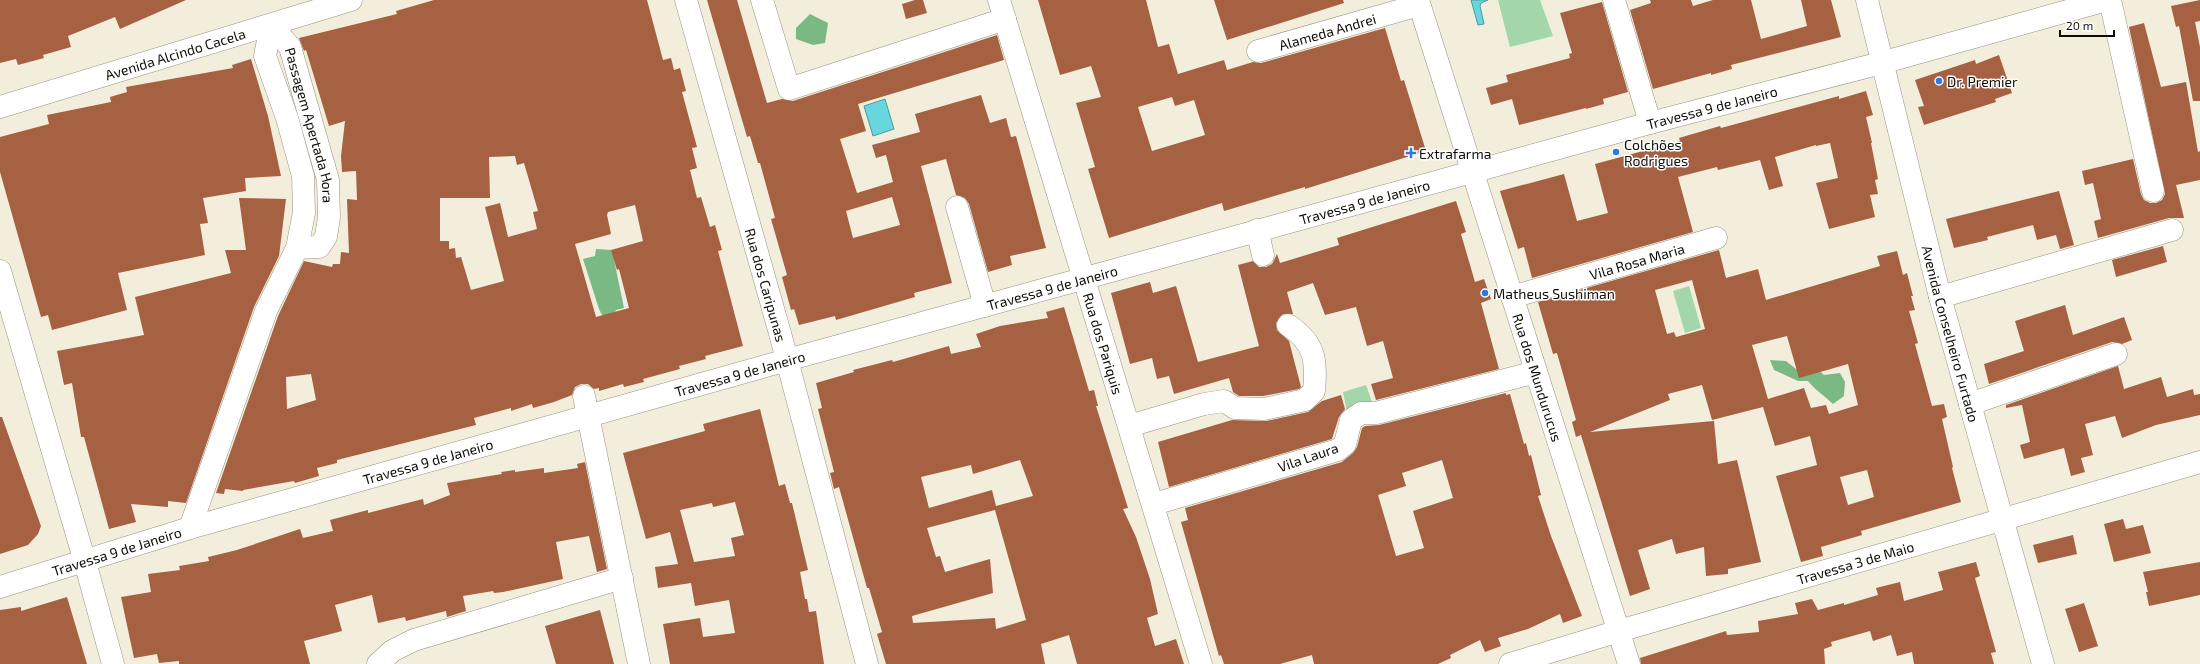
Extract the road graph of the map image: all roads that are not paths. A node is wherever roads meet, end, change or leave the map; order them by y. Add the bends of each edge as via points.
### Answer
1 (351, 0) edge
2 (686, 0) edge
3 (762, 0) edge
4 (1614, 0) edge
5 (1867, 0) edge
6 (2109, 0) edge
7 (1419, 2) edge
8 (1002, 9) edge
9 (271, 25) junction
10 (1258, 51) dead end
11 (1881, 63) junction
12 (0, 107) edge
13 (1650, 123) junction
14 (1473, 172) junction
15 (2153, 191) dead end
16 (958, 207) dead end
17 (1257, 230) junction
18 (2172, 230) dead end
19 (1716, 238) dead end
20 (1263, 255) dead end
21 (0, 271) edge
22 (1083, 278) junction
23 (1512, 297) junction
24 (1940, 297) junction
25 (985, 306) junction
26 (1288, 325) dead end
27 (2116, 354) dead end
28 (787, 360) junction
29 (1536, 372) junction
30 (1970, 404) junction
31 (586, 406) junction
32 (1129, 426) junction
33 (2200, 462) edge
34 (1154, 504) junction
35 (2002, 520) junction
36 (190, 528) junction
37 (85, 562) junction
38 (622, 578) junction
39 (0, 587) edge
40 (1618, 631) junction
41 (113, 664) edge
42 (378, 664) edge
43 (639, 664) edge
44 (867, 664) edge
45 (1201, 664) edge
46 (1510, 664) edge
47 (1629, 664) edge
48 (2044, 664) edge

1 - 9 street, Avenida Alcindo Cacela
2 - 28 street, Rua dos Caripunas
3 - 8 street via 789,89
4 - 13 street
5 - 11 street, Avenida Conselheiro Furtado
6 - 11 street, Travessa 9 de Janeiro
6 - 15 street
7 - 10 street, Alameda Andrei
7 - 14 street, Rua dos Mundurucus
8 - 22 street, Rua dos Pariquis
9 - 12 street, Avenida Alcindo Cacela
9 - 36 street, Passagem Apertada Hora via 290,47 328,180 328,217 324,241 319,247 297,248 266,311
11 - 13 street, Travessa 9 de Janeiro
11 - 24 street, Avenida Conselheiro Furtado
13 - 14 street, Travessa 9 de Janeiro
14 - 17 street, Travessa 9 de Janeiro
14 - 23 street, Rua dos Mundurucus
16 - 25 street
17 - 20 street
17 - 22 street, Travessa 9 de Janeiro
18 - 24 street
19 - 23 street, Vila Rosa Maria
21 - 37 street
22 - 25 street, Travessa 9 de Janeiro
22 - 32 street, Rua dos Pariquis
23 - 29 street, Rua dos Mundurucus
24 - 30 street, Avenida Conselheiro Furtado
25 - 28 street, Travessa 9 de Janeiro
26 - 32 street via 1302,335 1312,349 1316,369 1314,391 1305,400 1264,409 1234,408 1224,401 1204,404
27 - 30 street
28 - 31 street, Travessa 9 de Janeiro
28 - 44 street, Rua dos Caripunas
29 - 34 street, Vila Laura via 1376,413 1361,413 1351,420 1345,444 1338,450
29 - 40 street, Rua dos Mundurucus
30 - 35 street, Avenida Conselheiro Furtado
31 - 36 street, Travessa 9 de Janeiro
31 - 38 street
32 - 34 street, Rua dos Pariquis
33 - 35 street, Travessa 3 de Maio
34 - 45 street, Rua dos Pariquis
35 - 40 street, Travessa 3 de Maio
35 - 48 street, Avenida Conselheiro Furtado
36 - 37 street, Travessa 9 de Janeiro
37 - 39 street, Travessa 9 de Janeiro
37 - 41 street
38 - 42 street via 414,640 392,650
38 - 43 street
40 - 46 street, Travessa 3 de Maio
40 - 47 street, Rua dos Mundurucus

